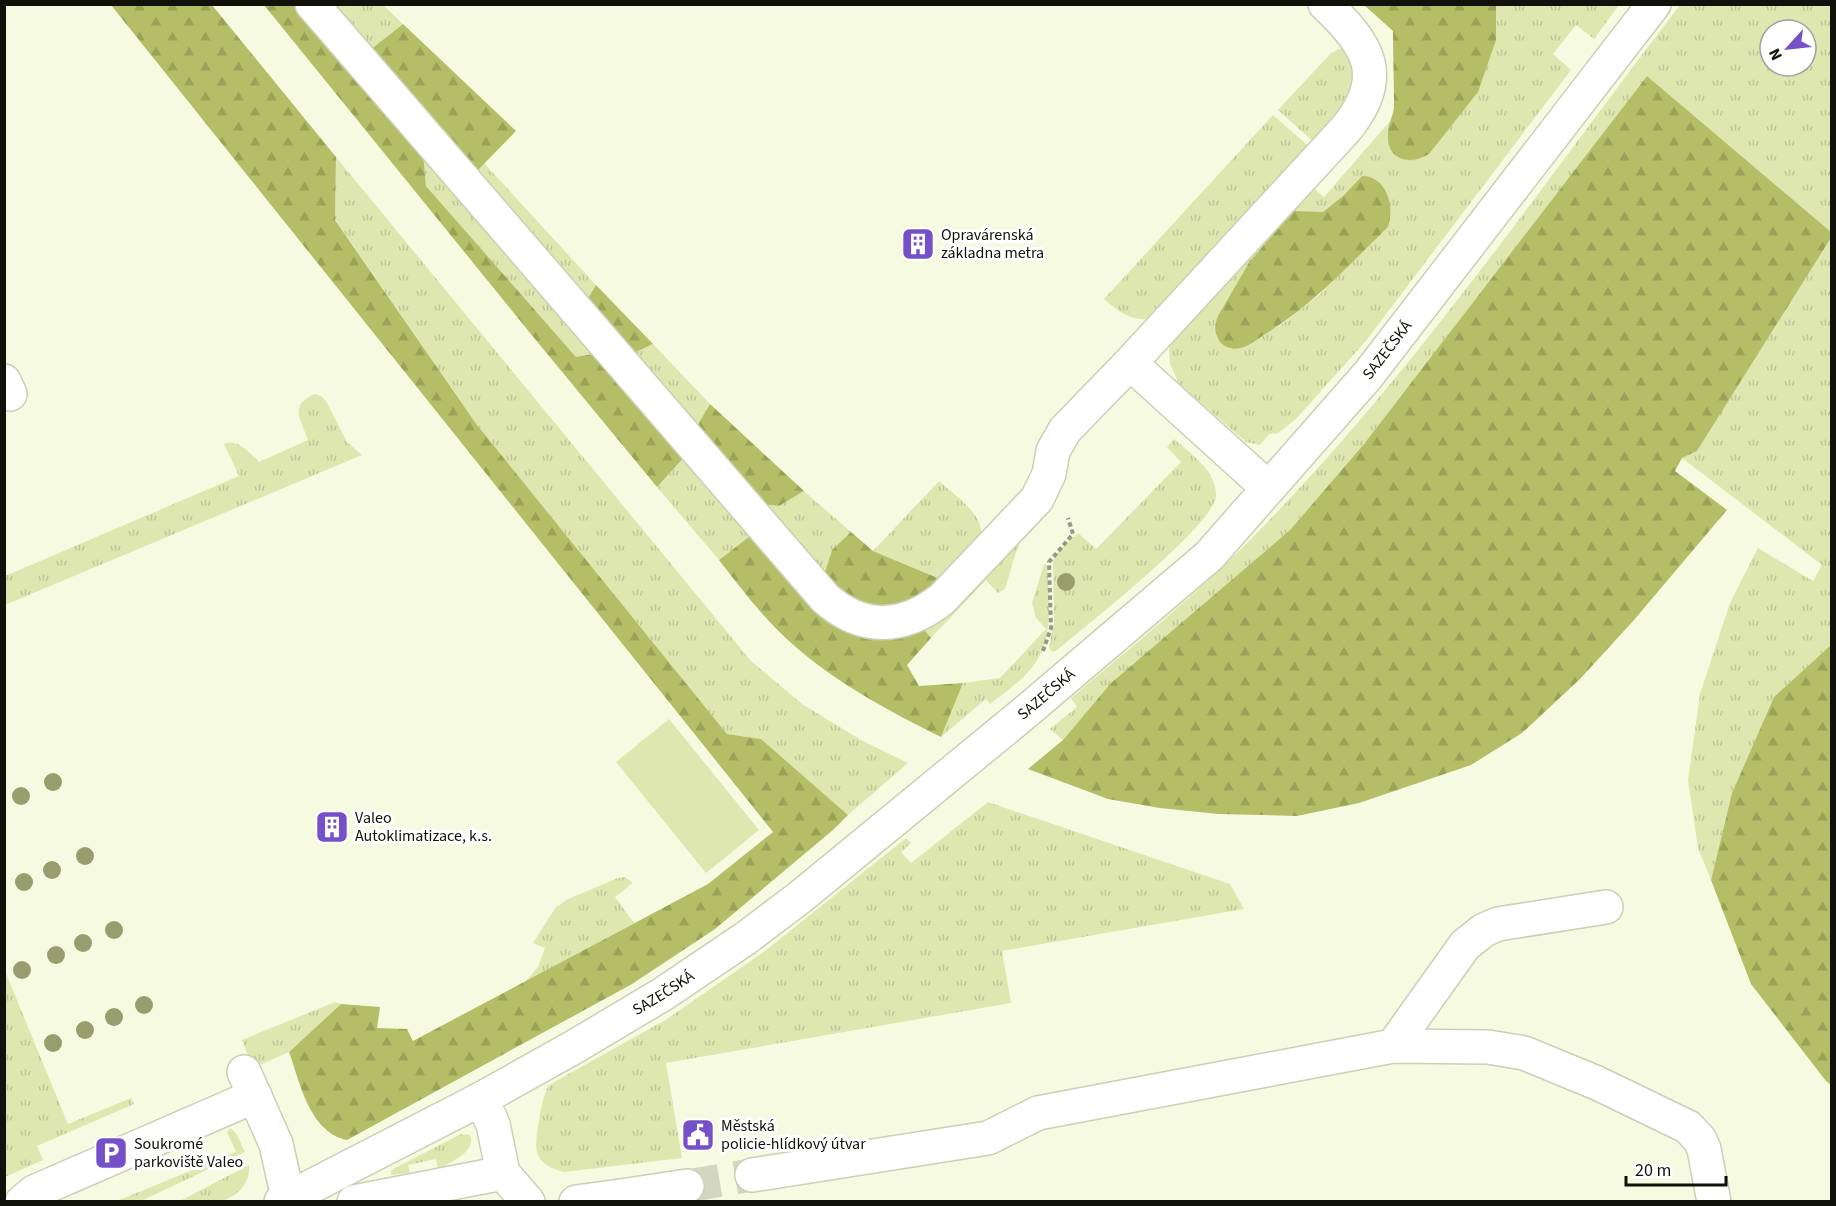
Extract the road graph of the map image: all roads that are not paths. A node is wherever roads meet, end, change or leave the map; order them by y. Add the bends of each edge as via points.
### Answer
1 (312, 4) edge
2 (1325, 4) edge
3 (1654, 4) edge
4 (1130, 363) junction
5 (1268, 488) junction
6 (1606, 907) dead end
7 (1393, 1046) junction
8 (480, 1099) junction
9 (502, 1173) junction
10 (752, 1175) tunnel mouth
11 (687, 1186) tunnel mouth
12 (629, 1199) edge
13 (289, 1200) edge
14 (22, 1202) edge
15 (354, 1202) edge
16 (528, 1202) edge
17 (576, 1202) edge
18 (1714, 1202) edge

1 - 4 street via 825,598 850,615 884,623 906,621 942,599 1037,499 1049,474 1053,451 1065,430
2 - 4 street via 1351,29 1365,52 1369,77 1360,110
3 - 5 street, SAZEČSKÁ via 1368,375
4 - 5 street
5 - 8 street, SAZEČSKÁ via 1209,555 1022,715 746,938 682,982
6 - 7 street via 1498,924 1473,937
7 - 10 street via 1038,1113 988,1138
7 - 18 street via 1488,1047 1524,1053 1688,1127 1704,1149
8 - 9 street via 493,1124
8 - 13 street, SAZEČSKÁ
9 - 15 street
9 - 16 street
11 - 12 street
12 - 17 street
13 - 14 street via 276,1144 250,1084 34,1192

